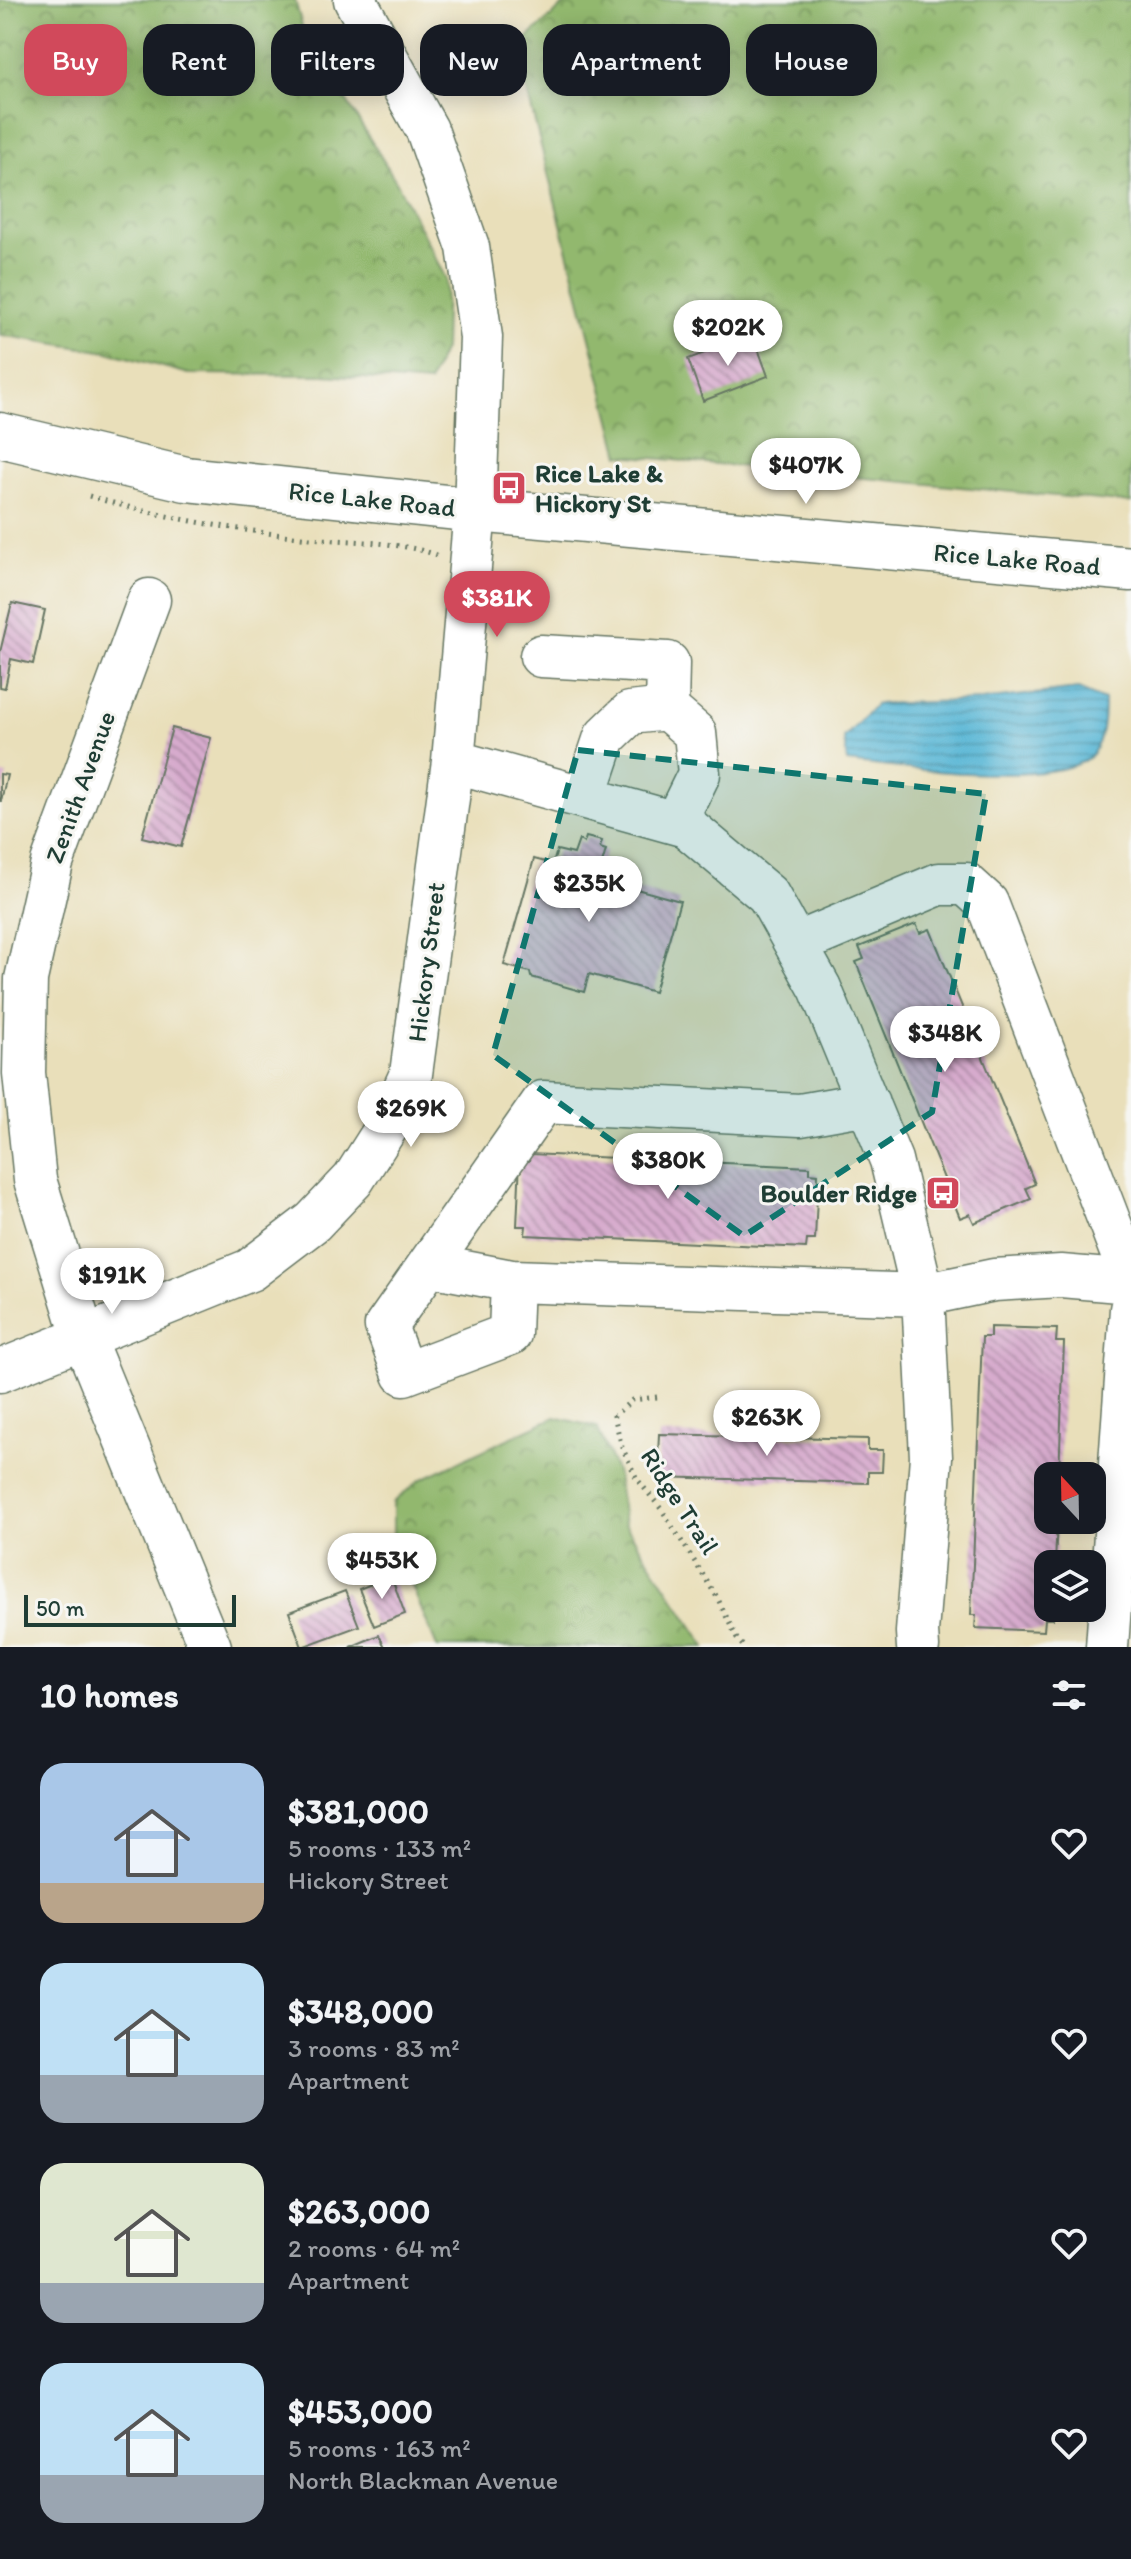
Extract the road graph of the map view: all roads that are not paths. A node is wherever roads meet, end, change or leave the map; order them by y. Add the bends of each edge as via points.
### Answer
1 (355, 0) edge
2 (0, 435) edge
3 (475, 510) junction
4 (1131, 569) edge
5 (149, 600) dead end
6 (541, 656) dead end
7 (667, 709) junction
8 (453, 761) junction
9 (580, 787) junction
10 (675, 823) junction
11 (796, 944) junction
12 (868, 1103) junction
13 (429, 1265) junction
14 (1131, 1280) edge
15 (512, 1281) junction
16 (923, 1295) junction
17 (1131, 1309) edge
18 (84, 1339) junction
19 (0, 1371) edge
20 (210, 1647) edge
21 (918, 1647) edge
22 (1107, 1647) edge

1 - 3 street, Hickory Street via 427,130 468,247 481,337
2 - 3 main road, Rice Lake Road via 186,479
3 - 4 main road, Rice Lake Road
3 - 8 street, Hickory Street
5 - 18 street, Zenith Avenue via 52,863 26,979 24,1073 35,1180
6 - 7 street via 668,663
7 - 9 street via 630,713 605,737
7 - 10 street via 695,733 699,774
8 - 9 street
8 - 18 street, Hickory Street via 411,1074 388,1125 353,1180 313,1222 250,1270
9 - 10 street
10 - 11 street via 686,826 768,895
11 - 12 street
11 - 14 street via 939,884 966,884 987,903
12 - 13 street via 800,1115 543,1102
12 - 16 street via 891,1160
13 - 15 street
13 - 15 street via 386,1326 404,1374 510,1334
14 - 16 street via 994,1280
15 - 16 street
16 - 21 street via 931,1457
17 - 22 street
18 - 19 street, Hickory Street
18 - 20 street, Zenith Avenue

